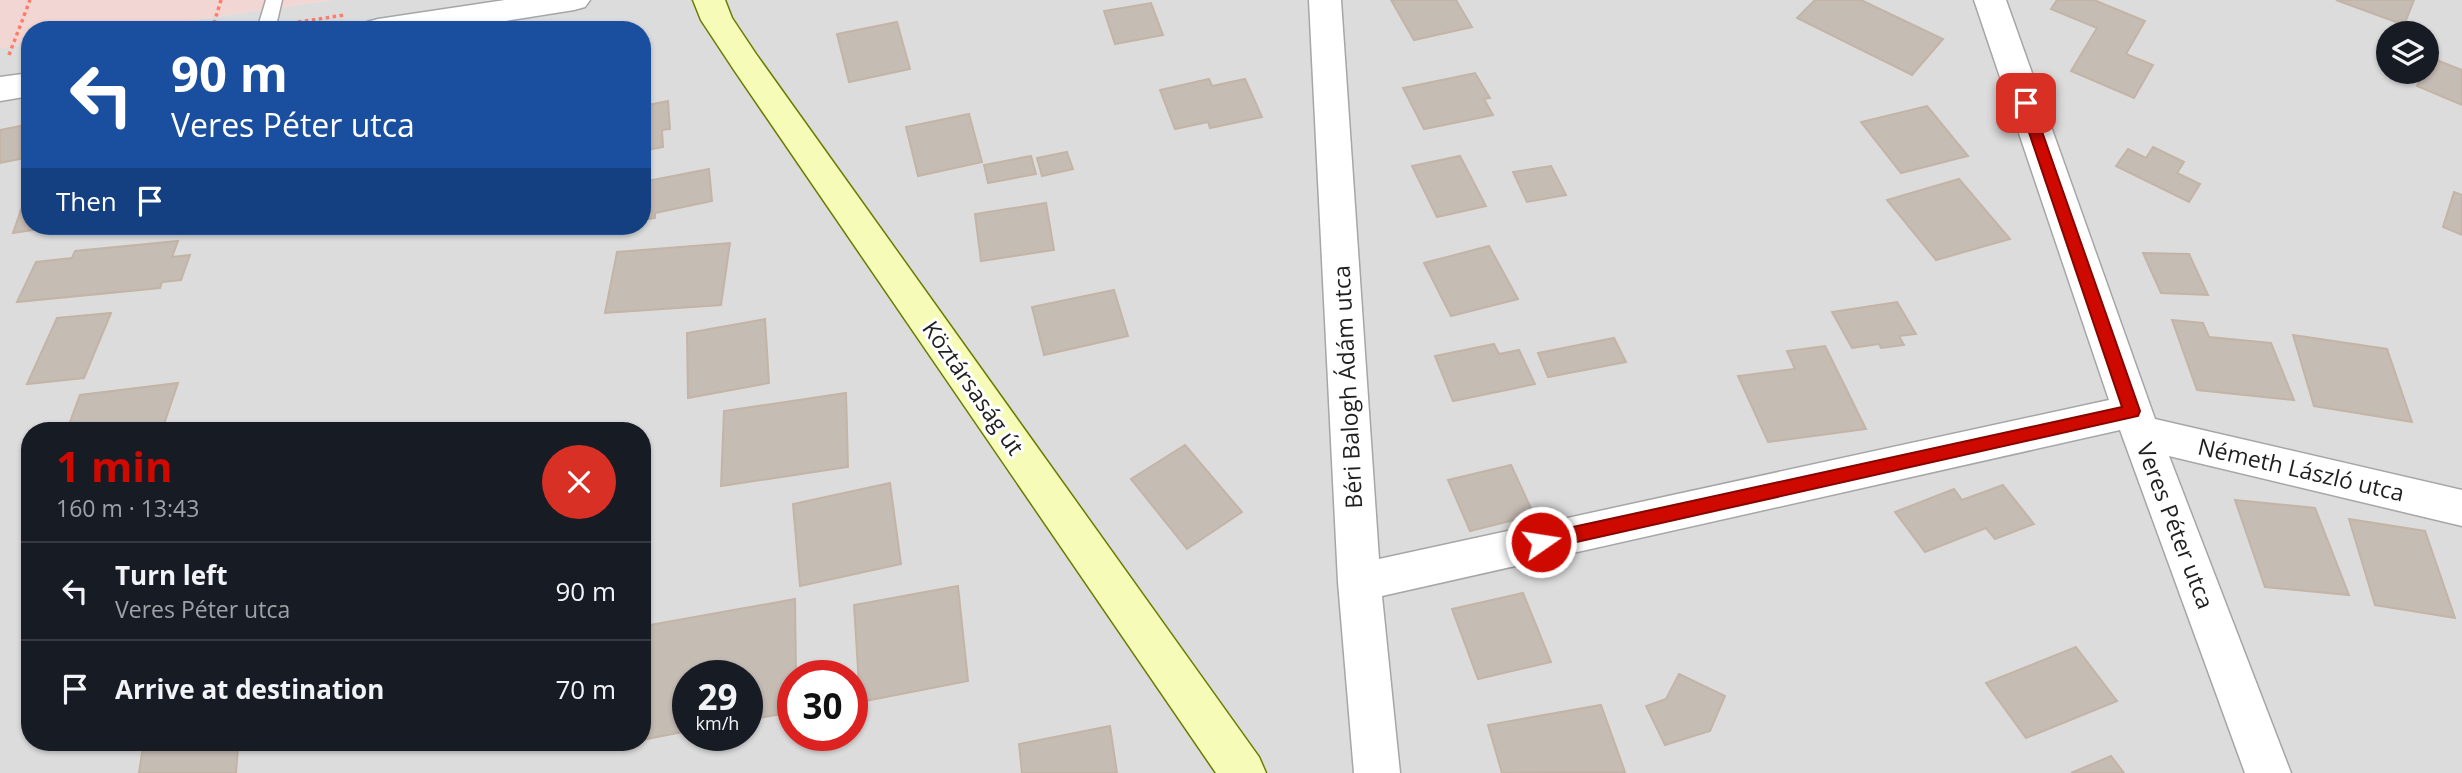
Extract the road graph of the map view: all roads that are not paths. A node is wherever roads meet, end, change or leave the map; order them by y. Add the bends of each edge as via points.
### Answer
1 (274, 0) edge
2 (574, 0) edge
3 (709, 0) edge
4 (1325, 0) edge
5 (1990, 0) edge
6 (268, 21) edge
7 (437, 21) edge
8 (2136, 422) junction
9 (2462, 508) edge
10 (1359, 582) junction
11 (1243, 773) edge
12 (1377, 773) edge
13 (2268, 773) edge

1 - 6 lane
2 - 7 street
3 - 11 main road, Köztársaság út via 745,62
4 - 10 street, Béri Balogh Ádám utca
5 - 8 street, Veres Péter utca
8 - 9 street, Németh László utca
8 - 10 street, Németh László utca
8 - 13 street, Veres Péter utca
10 - 12 street, Béri Balogh Ádám utca

